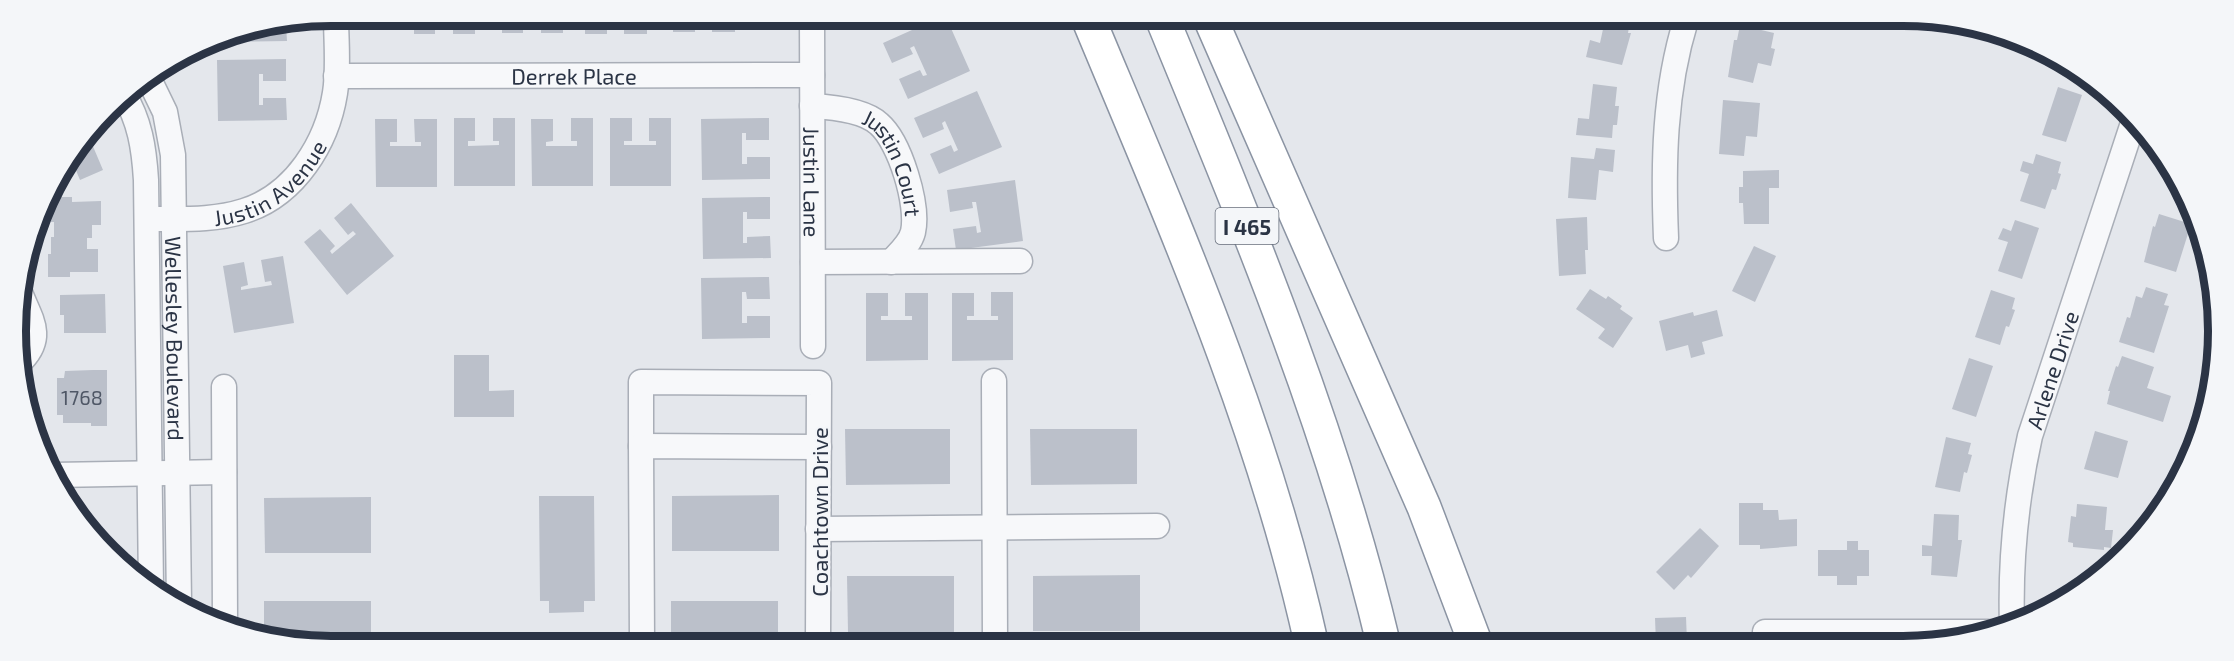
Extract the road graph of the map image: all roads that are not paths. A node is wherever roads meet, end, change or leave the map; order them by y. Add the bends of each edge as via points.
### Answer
1 (336, 26) edge
2 (812, 26) edge
3 (1091, 26) edge
4 (1165, 26) edge
5 (1213, 26) edge
6 (1685, 26) edge
7 (812, 75) junction
8 (336, 76) junction
9 (152, 84) edge
10 (128, 102) edge
11 (812, 106) junction
12 (2132, 128) edge
13 (174, 219) junction
14 (147, 220) junction
15 (1666, 237) dead end
16 (1020, 261) dead end
17 (813, 262) junction
18 (891, 262) junction
19 (26, 310) edge
20 (813, 346) dead end
21 (27, 355) edge
22 (994, 381) dead end
23 (224, 387) dead end
24 (641, 446) junction
25 (819, 447) junction
26 (149, 472) junction
27 (178, 472) junction
28 (224, 472) junction
29 (62, 475) edge
30 (1157, 526) dead end
31 (995, 528) junction
32 (818, 529) junction
33 (151, 576) edge
34 (179, 595) edge
35 (2012, 615) edge
36 (225, 616) edge
37 (1765, 632) dead end
38 (1950, 632) edge
39 (642, 636) edge
40 (818, 636) edge
41 (995, 636) edge
42 (1309, 636) edge
43 (1381, 636) edge
44 (1473, 636) edge

1 - 8 street
2 - 7 street, Justin Lane
3 - 42 highway, I 465 via 1213,321 1271,491
4 - 43 highway, I 465 via 1299,361 1351,524
5 - 44 highway via 1424,507
6 - 15 street via 1666,125
7 - 8 street, Derrek Place
7 - 11 street, Justin Lane
8 - 13 street, Justin Avenue via 331,110 318,145 286,187 245,211
9 - 13 street, Wellesley Boulevard via 163,105 172,141
10 - 14 street, Wellesley Boulevard via 142,137
11 - 17 street, Justin Lane
11 - 18 street, Justin Court via 858,113 878,123 891,141 911,192 915,217 913,235
12 - 35 street, Arlene Drive via 2030,436 2013,537
13 - 14 street, Justin Avenue
13 - 27 street, Wellesley Boulevard
14 - 26 street, Wellesley Boulevard
16 - 18 street
17 - 18 street
17 - 20 street, Justin Lane
19 - 21 street via 35,335
22 - 31 street
23 - 28 street
24 - 25 street
24 - 25 street, Coachtown Drive via 641,382 819,383
24 - 39 street
25 - 32 street, Coachtown Drive
26 - 27 street
26 - 29 street
26 - 33 street, Wellesley Boulevard
27 - 28 street
27 - 34 street, Wellesley Boulevard
28 - 36 street
30 - 31 street
31 - 32 street
31 - 41 street
32 - 40 street, Coachtown Drive
37 - 38 street

